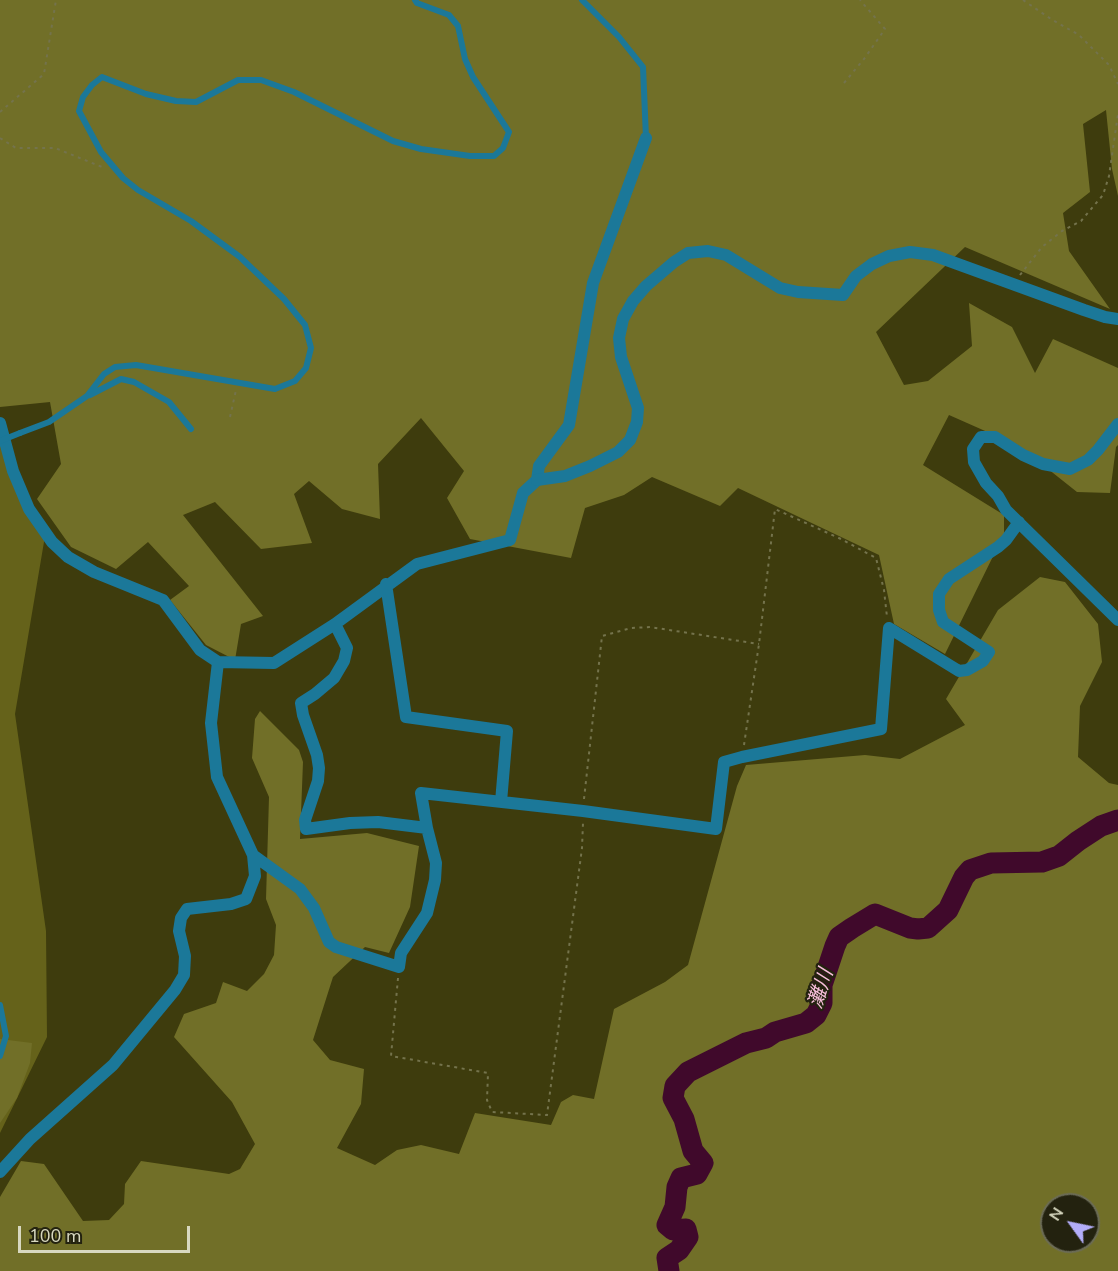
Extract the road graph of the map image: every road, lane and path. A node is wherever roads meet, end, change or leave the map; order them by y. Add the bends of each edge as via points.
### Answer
1 (56, 0) edge
2 (415, 0) edge
3 (582, 0) edge
4 (860, 0) edge
5 (1023, 0) edge
6 (844, 83) dead end
7 (1118, 84) edge
8 (0, 112) edge
9 (1118, 114) edge
10 (0, 138) edge
11 (646, 138) joint
12 (118, 173) junction
13 (1013, 284) junction
14 (1118, 319) edge
15 (238, 383) junction
16 (87, 396) junction
17 (230, 417) dead end
18 (0, 423) edge
19 (1118, 424) edge
20 (191, 429) dead end
21 (0, 441) edge
22 (537, 480) junction
23 (1019, 522) junction
24 (386, 585) junction
25 (1118, 620) edge
26 (335, 624) junction
27 (889, 628) junction
28 (759, 644) junction
29 (218, 662) junction
30 (742, 756) junction
31 (501, 802) junction
32 (583, 811) junction
33 (427, 828) junction
34 (254, 855) junction
35 (399, 967) junction
36 (0, 1005) edge
37 (0, 1056) edge
38 (0, 1172) edge

1 - 8 path via 44,74
2 - 12 lane via 449,15 458,26 473,77 509,132 503,148 494,156 421,149 393,141 261,80 238,80 196,102 176,102 102,77 83,97 79,111 101,152
3 - 11 lane via 643,67
4 - 6 path via 885,29
5 - 7 path via 1079,35 1109,64
9 - 13 path via 1103,195 1081,221 1042,247
10 - 12 path via 16,148 55,148
11 - 22 street via 593,283 569,425 538,466
12 - 15 lane via 240,257 305,325 310,348 306,368 295,381 274,389
13 - 14 street
13 - 22 street via 933,255 910,252 872,264 856,276 843,295 821,295 780,288 726,255 708,251 688,253 646,286 623,319 621,357 638,408 638,422 630,440 618,452 590,466 565,476
15 - 16 lane via 136,365 115,367
15 - 17 path
16 - 20 lane via 121,379 134,382 169,402
16 - 21 lane, bridge via 49,422
18 - 29 street via 28,509 52,542 94,572 163,600 200,650
19 - 23 street via 1088,460 1070,469 1043,464 995,437 981,437 973,449 974,462 1006,510
22 - 24 street via 523,493 510,540 417,564
23 - 25 street
23 - 27 street via 1006,540 949,579 939,594 943,622 989,652 983,661 959,671
24 - 26 street
24 - 31 street via 406,717 507,731
26 - 29 street via 274,663
26 - 33 street via 347,648 344,661 334,678 301,703 319,768 305,820 306,830 378,822
27 - 28 path via 876,558 774,509
27 - 30 street via 881,729
28 - 30 path
28 - 32 path via 650,627 602,636
29 - 34 street via 211,723 217,777
30 - 32 street via 724,762 716,829
31 - 32 street
31 - 33 street via 421,794
32 - 35 path via 582,848 547,1115 492,1112 487,1100 488,1073 391,1056
33 - 35 street via 436,863 435,880 427,913 401,953
34 - 35 street via 300,889 314,908 329,942
34 - 38 street via 255,876 246,899 187,909 181,918 184,975 175,990 113,1065 30,1139
36 - 37 lane via 6,1036

